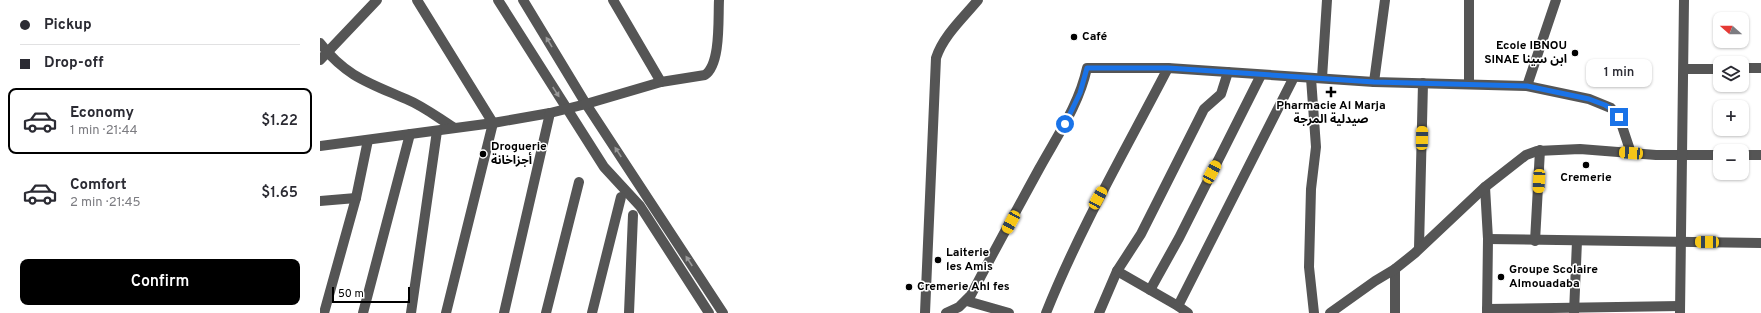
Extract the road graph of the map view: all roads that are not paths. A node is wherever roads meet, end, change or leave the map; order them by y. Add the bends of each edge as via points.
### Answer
1 (378, 0) edge
2 (417, 0) edge
3 (498, 0) edge
4 (523, 0) edge
5 (613, 0) edge
6 (719, 0) edge
7 (978, 0) edge
8 (1328, 0) edge
9 (1385, 0) edge
10 (1469, 0) edge
11 (1556, 0) edge
12 (1684, 0) edge
13 (320, 43) edge
14 (328, 53) junction
15 (320, 60) edge
16 (1168, 68) junction
17 (1749, 68) edge
18 (1761, 68) edge
19 (1684, 69) junction
20 (1713, 69) edge
21 (1228, 72) junction
22 (1261, 75) junction
23 (1294, 76) junction
24 (1311, 78) junction
25 (1322, 78) junction
26 (661, 82) junction
27 (1374, 82) junction
28 (1423, 83) junction
29 (1469, 84) junction
30 (1527, 86) junction
31 (586, 104) junction
32 (567, 109) junction
33 (550, 113) junction
34 (493, 123) junction
35 (453, 128) junction
36 (437, 131) junction
37 (410, 134) junction
38 (368, 140) junction
39 (320, 146) edge
40 (1540, 150) junction
41 (1631, 153) junction
42 (1682, 155) junction
43 (1713, 155) edge
44 (1749, 155) edge
45 (1761, 155) edge
46 (579, 182) dead end
47 (1485, 187) junction
48 (621, 196) dead end
49 (356, 198) junction
50 (320, 202) edge
51 (633, 215) dead end
52 (1488, 239) junction
53 (1535, 241) junction
54 (1577, 241) junction
55 (1681, 241) junction
56 (1761, 243) edge
57 (1419, 248) junction
58 (1395, 269) junction
59 (1117, 271) junction
60 (1150, 290) junction
61 (966, 301) junction
62 (1178, 306) junction
63 (1574, 310) edge
64 (1680, 310) edge
65 (323, 311) edge
66 (1487, 311) edge
67 (363, 313) edge
68 (411, 313) edge
69 (446, 313) edge
70 (504, 313) edge
71 (546, 313) edge
72 (592, 313) edge
73 (629, 313) edge
74 (709, 313) edge
75 (723, 313) edge
76 (925, 313) edge
77 (946, 313) edge
78 (1009, 313) edge
79 (1046, 313) edge
80 (1099, 313) edge
81 (1188, 313) edge
82 (1314, 313) edge
83 (1330, 313) edge
84 (1395, 313) edge

1 - 14 street
2 - 34 street
3 -> 32 street
31 -> 4 street
5 - 26 street
6 - 26 street via 716,56 710,72
7 - 76 street via 946,38 936,58
8 - 25 street
9 - 27 street
10 - 29 street
11 - 30 street
12 - 19 street
13 - 14 street
14 - 15 street
14 - 35 street via 358,78 426,109
16 - 21 street
16 - 61 street via 1087,68 1080,93 1059,135 972,295
16 - 79 street via 1098,198 1062,272
17 - 18 street
19 - 20 street
19 - 42 street
21 - 22 street
21 - 59 street via 1221,94 1204,109 1141,234
22 - 23 street
22 - 60 street
23 - 24 street
23 - 62 street
24 - 25 street
24 - 82 street via 1316,147 1311,189 1309,267
25 - 27 street
26 - 31 street
27 - 28 street
28 - 29 street
28 - 57 street
29 - 30 street
30 - 41 street via 1589,99 1611,108 1619,117
31 - 32 street
75 -> 31 street
32 - 33 street
32 - 74 street via 604,167 640,206
33 - 34 street
33 - 70 street
34 - 35 street
34 - 69 street
35 - 36 street
36 - 37 street
36 - 68 street
37 - 38 street
37 - 67 street
38 - 39 street
38 - 49 street
40 - 41 street via 1580,149
40 - 47 street via 1517,161
40 - 53 street
41 - 42 street
42 - 43 street
42 - 55 street
44 - 45 street
46 - 71 street
47 - 52 street
47 - 57 street
48 - 72 street
49 - 50 street
49 - 65 street
51 - 73 street
52 - 53 street
52 - 66 street
53 - 54 street
54 - 55 street
54 - 63 street
55 - 56 street
55 - 64 street
57 - 58 street
58 - 83 street
58 - 84 street
59 - 60 street
59 - 80 street
60 - 62 street
61 - 77 street via 960,307
61 - 78 street
62 - 81 street
63 - 64 street
63 - 66 street

